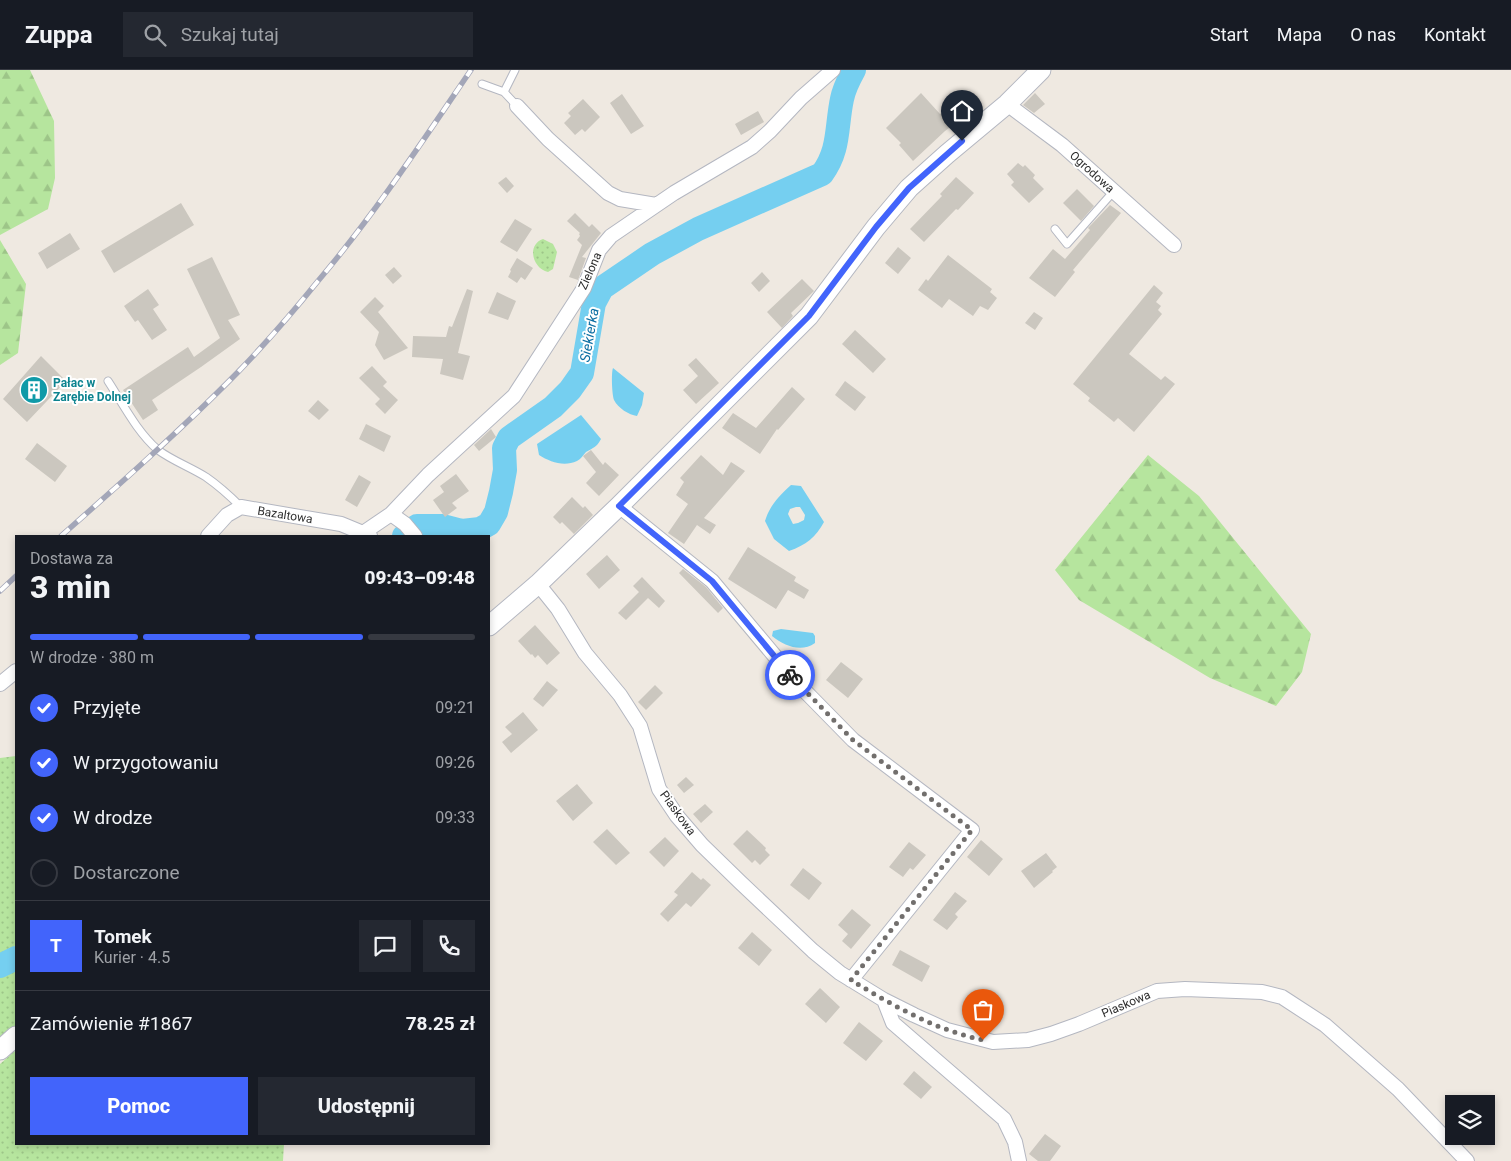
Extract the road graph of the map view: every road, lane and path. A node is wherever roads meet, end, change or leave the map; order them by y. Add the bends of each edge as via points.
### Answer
1 (515, 70) edge
2 (832, 70) edge
3 (1041, 70) edge
4 (482, 84) dead end
5 (504, 92) junction
6 (1007, 104) junction
7 (517, 106) joint
8 (1114, 191) junction
9 (656, 205) junction
10 (1055, 229) dead end
11 (1174, 245) dead end
12 (108, 381) dead end
13 (619, 506) junction
14 (241, 507) junction
15 (391, 514) junction
16 (367, 534) edge
17 (209, 535) edge
18 (414, 535) edge
19 (538, 584) junction
20 (490, 623) edge
21 (15, 672) edge
22 (0, 684) edge
23 (851, 980) junction
24 (884, 1000) junction
25 (15, 1037) edge
26 (0, 1050) edge
27 (1019, 1161) edge
28 (1467, 1161) edge

1 - 5 lane
2 - 9 street, Zielona via 752,147
3 - 6 main road
4 - 5 lane
5 - 7 lane
6 - 8 street, Ogrodowa via 1062,144
6 - 13 main road via 909,188 809,316
7 - 9 street via 608,193
8 - 10 lane via 1067,244
8 - 11 street, Ogrodowa
9 - 15 street, Zielona via 604,243 584,288 514,396 428,475
12 - 14 lane via 136,425 158,449 205,477
13 - 19 main road
13 - 23 street via 712,581 799,686 853,740 972,830
14 - 16 street, Bazaltowa via 341,524
14 - 17 street, Bazaltowa via 227,515
15 - 16 street, Zielona
15 - 18 street
19 - 20 main road
19 - 23 street, Piaskowa via 558,609 584,653 620,695 640,726 659,789 677,816 772,914
21 - 22 street
23 - 24 street, Piaskowa
24 - 27 street via 893,1023 1004,1119 1015,1142
24 - 28 street, Piaskowa via 948,1030 993,1042 1008,1042 1060,1031 1157,991 1262,992 1282,997 1324,1025 1381,1075 1422,1112
25 - 26 main road

